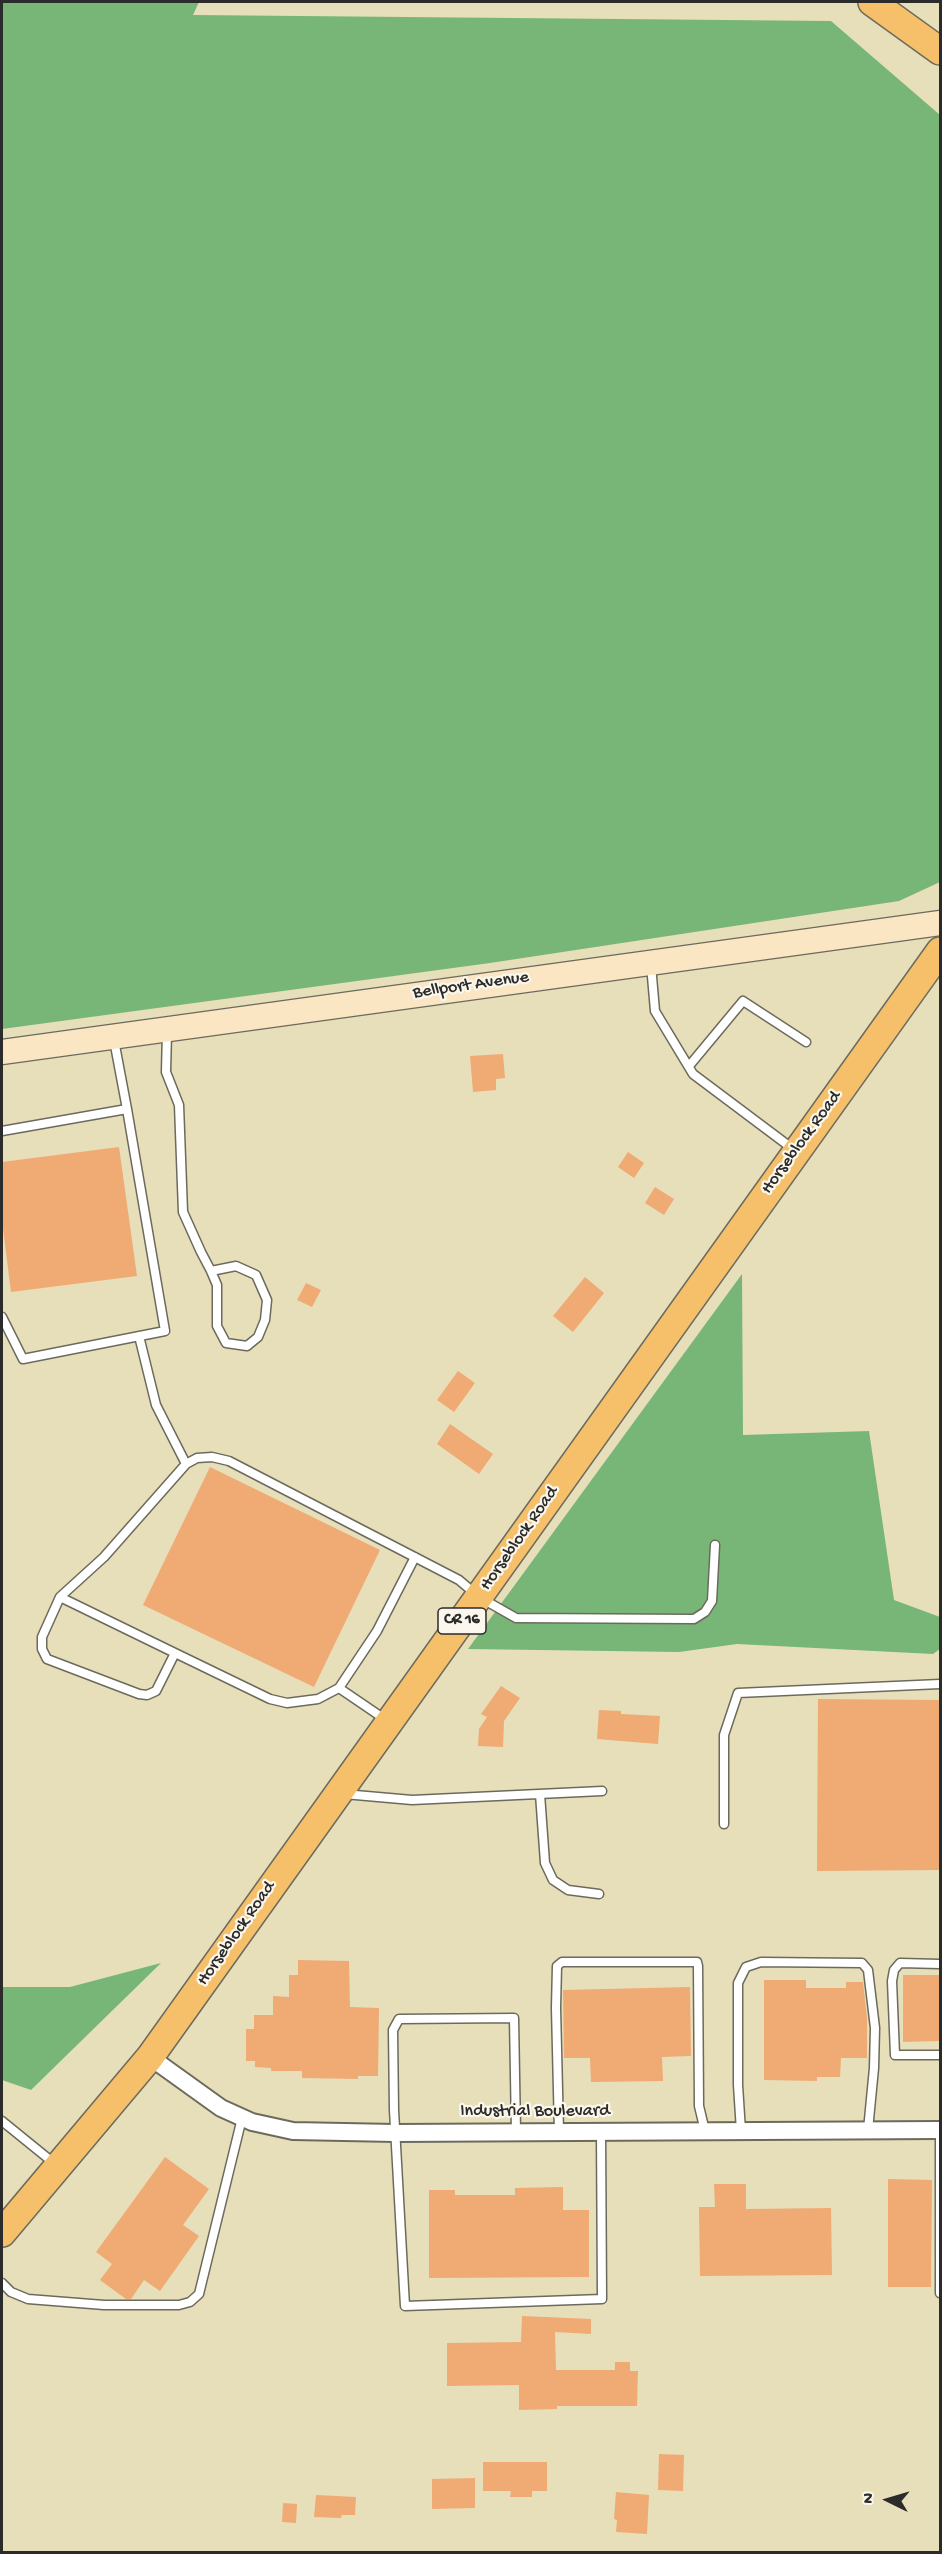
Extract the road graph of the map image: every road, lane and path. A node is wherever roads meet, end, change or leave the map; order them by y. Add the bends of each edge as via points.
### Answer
1 (872, 2) edge
2 (940, 51) edge
3 (940, 923) edge
4 (940, 951) edge
5 (650, 962) junction
6 (167, 1028) junction
7 (113, 1037) junction
8 (806, 1042) dead end
9 (2, 1052) edge
10 (689, 1066) junction
11 (127, 1109) junction
12 (2, 1131) edge
13 (796, 1151) junction
14 (211, 1271) junction
15 (2, 1317) edge
16 (139, 1336) junction
17 (186, 1464) junction
18 (716, 1545) dead end
19 (415, 1557) junction
20 (60, 1597) junction
21 (479, 1597) junction
22 (175, 1653) junction
23 (940, 1684) edge
24 (339, 1688) junction
25 (389, 1722) junction
26 (602, 1791) dead end
27 (338, 1793) junction
28 (540, 1794) junction
29 (724, 1824) dead end
30 (598, 1894) dead end
31 (940, 1964) edge
32 (940, 2055) edge
33 (150, 2057) junction
34 (242, 2118) junction
35 (2, 2121) edge
36 (868, 2130) junction
37 (940, 2130) edge
38 (601, 2131) junction
39 (516, 2132) junction
40 (559, 2132) junction
41 (705, 2132) junction
42 (741, 2132) junction
43 (395, 2133) junction
44 (58, 2166) junction
45 (2, 2233) edge
46 (2, 2283) edge
47 (940, 2294) edge

1 - 2 main road
3 - 5 main road, Bellport Avenue
4 - 13 main road, Horseblock Road / CR 16
5 - 6 main road, Bellport Avenue
5 - 10 lane via 655,1011
6 - 7 main road, Bellport Avenue
6 - 14 lane via 166,1072 179,1105 183,1212
7 - 9 main road, Bellport Avenue
7 - 11 lane
8 - 10 lane via 743,1001
10 - 13 lane via 693,1074
11 - 12 lane
11 - 16 lane via 165,1331
13 - 21 main road, Horseblock Road / CR 16
14 - 14 lane via 217,1285 217,1326 226,1343 247,1346 258,1337 265,1320 267,1300 256,1275 236,1266
15 - 16 lane via 23,1359
16 - 17 lane via 156,1405
17 - 19 lane via 204,1457 229,1461
17 - 20 lane via 104,1557
18 - 21 lane via 712,1601 694,1619 516,1618
19 - 21 lane via 459,1580
19 - 24 lane via 377,1631
20 - 22 lane
20 - 22 lane via 42,1637 47,1659 147,1695 156,1691
21 - 25 main road, Horseblock Road / CR 16
22 - 24 lane via 270,1700 287,1703 318,1698
23 - 29 lane via 738,1693 724,1735
24 - 25 lane
25 - 27 main road, Horseblock Road / CR 16
26 - 28 lane
27 - 28 lane via 412,1800
27 - 33 main road, Horseblock Road / CR 16
28 - 30 lane via 545,1863 553,1880 568,1890
31 - 32 lane via 900,1963 892,1981 895,2055
33 - 34 street, Industrial Boulevard via 202,2096
33 - 44 main road, Horseblock Road / CR 16
34 - 43 street, Industrial Boulevard via 293,2131
34 - 46 lane via 200,2294 190,2302 104,2306 28,2299
35 - 44 lane
36 - 37 street, Industrial Boulevard
36 - 42 street, Industrial Boulevard
36 - 42 lane via 875,2028 868,1970 862,1963 761,1962 746,1967 738,1983
37 - 47 lane
38 - 40 street, Industrial Boulevard
38 - 41 street, Industrial Boulevard
38 - 43 lane via 602,2299 405,2306
39 - 40 street, Industrial Boulevard
39 - 43 street, Industrial Boulevard
39 - 43 lane via 514,2018 399,2019 395,2024
40 - 41 lane via 557,1966 562,1962 697,1962 699,2106
41 - 42 street, Industrial Boulevard
44 - 45 main road, Horseblock Road / CR 16

